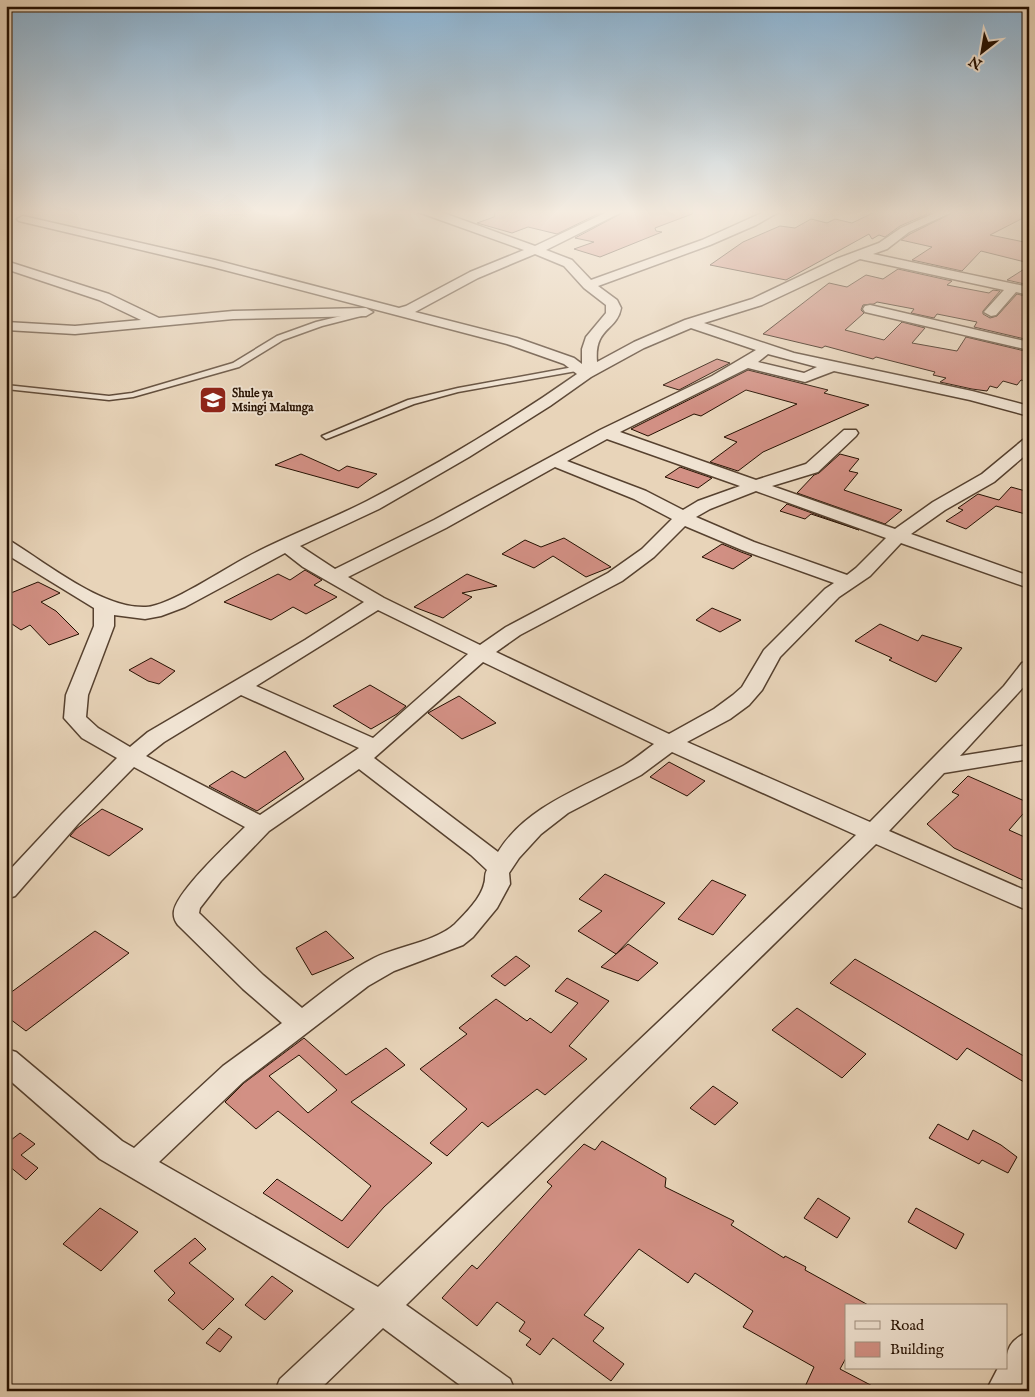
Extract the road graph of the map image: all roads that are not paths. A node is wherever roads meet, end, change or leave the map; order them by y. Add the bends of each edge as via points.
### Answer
1 (43, 277) edge
2 (266, 277) edge
3 (470, 277) edge
4 (582, 277) edge
5 (610, 277) edge
6 (806, 277) edge
7 (963, 277) edge
8 (589, 285) junction
9 (1012, 288) junction
10 (1029, 291) edge
11 (870, 309) dead end
12 (371, 312) junction
13 (399, 312) junction
14 (991, 312) dead end
15 (159, 323) junction
16 (690, 323) junction
17 (6, 326) edge
18 (1029, 346) edge
19 (765, 350) junction
20 (746, 363) junction
21 (832, 366) junction
22 (583, 371) junction
23 (6, 387) edge
24 (1029, 411) edge
25 (606, 433) junction
26 (850, 433) dead end
27 (326, 436) dead end
28 (1029, 443) edge
29 (556, 462) junction
30 (757, 485) junction
31 (684, 517) junction
32 (897, 536) junction
33 (6, 546) edge
34 (288, 546) junction
35 (334, 577) junction
36 (850, 582) junction
37 (1029, 582) edge
38 (377, 602) junction
39 (104, 606) junction
40 (481, 653) junction
41 (1029, 667) edge
42 (241, 687) junction
43 (670, 743) junction
44 (367, 752) junction
45 (1029, 752) edge
46 (131, 757) junction
47 (935, 768) junction
48 (262, 825) junction
49 (873, 833) junction
50 (500, 868) junction
51 (6, 890) edge
52 (1029, 902) edge
53 (301, 1024) junction
54 (6, 1060) edge
55 (136, 1165) junction
56 (382, 1307) junction
57 (1029, 1348) edge
58 (293, 1391) edge
59 (497, 1391) edge
60 (1004, 1391) edge

1 - 15 street via 104,297
2 - 13 street
3 - 13 street via 418,306
4 - 8 street
5 - 8 street
6 - 16 street via 758,302
7 - 9 street
8 - 22 street via 614,308 593,337 589,349 590,362
9 - 10 street
9 - 14 street
11 - 18 street
12 - 13 street
12 - 15 street via 233,315
12 - 23 lane via 312,326 280,338 236,365 133,395 109,398
13 - 22 street via 512,341 569,361
15 - 17 street via 75,330
16 - 19 street
16 - 22 street
19 - 20 street
19 - 21 street
20 - 21 street via 805,378
20 - 25 street
21 - 24 street
22 - 27 lane via 458,390 411,402
22 - 34 street via 462,454 373,505
25 - 29 street
25 - 30 street
26 - 30 street via 812,468
28 - 32 street via 988,478 939,506
29 - 31 street via 640,495
29 - 35 street
30 - 31 street via 704,505
30 - 32 street
31 - 36 street via 748,546
31 - 40 street via 648,553 615,577 513,631
32 - 36 street via 864,572
32 - 37 street
33 - 39 street
34 - 35 street
34 - 39 street via 255,560 178,603 154,612 135,613
35 - 38 street
36 - 43 street via 832,593 771,654 751,690 741,700
38 - 40 street
38 - 42 street
39 - 46 street via 104,626 77,695 75,718 90,733
40 - 43 street
40 - 44 street
41 - 47 street
42 - 44 street via 319,724
42 - 46 street via 164,732
43 - 49 street
43 - 50 street via 633,770 581,796 533,828
44 - 48 street
44 - 50 street
45 - 47 street
46 - 48 street
46 - 51 street
47 - 49 street
48 - 53 street via 212,876 188,906 187,919
49 - 52 street
49 - 56 street
50 - 53 street via 488,902 454,938 384,964 358,979
53 - 55 street via 233,1074
54 - 55 street via 111,1150
55 - 56 street
56 - 58 street
56 - 59 street
57 - 60 street

